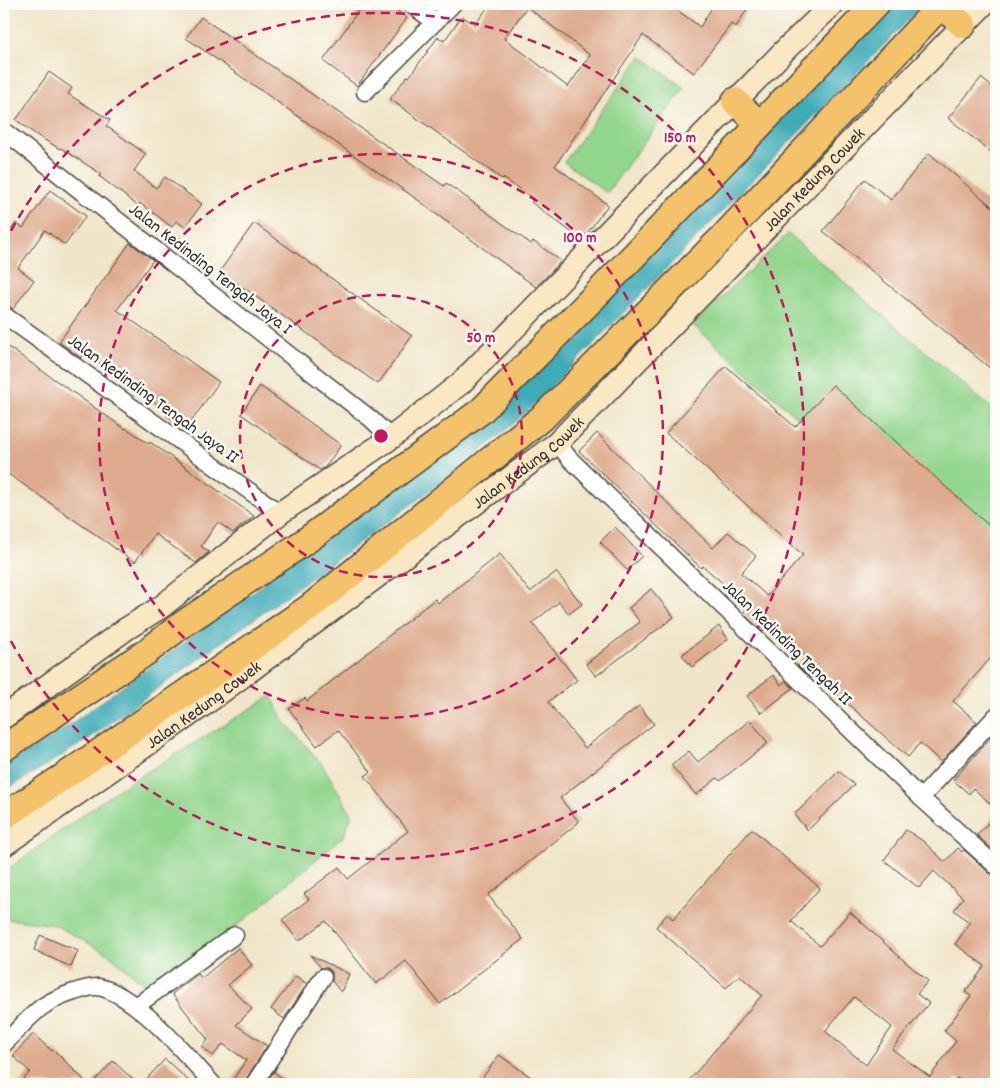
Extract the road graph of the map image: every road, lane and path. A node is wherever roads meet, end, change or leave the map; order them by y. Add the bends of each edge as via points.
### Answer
1 (410, 4) edge
2 (453, 4) edge
3 (833, 4) edge
4 (876, 4) edge
5 (942, 4) edge
6 (984, 4) edge
7 (435, 22) junction
8 (963, 26) junction
9 (365, 92) dead end
10 (735, 101) junction
11 (759, 124) junction
12 (4, 131) edge
13 (4, 315) edge
14 (392, 438) junction
15 (557, 443) junction
16 (280, 513) junction
17 (996, 716) edge
18 (4, 717) edge
19 (4, 748) edge
20 (922, 798) junction
21 (4, 816) edge
22 (4, 845) edge
23 (996, 866) edge
24 (235, 935) dead end
25 (323, 977) dead end
26 (136, 1006) junction
27 (4, 1044) edge
28 (213, 1084) edge
29 (254, 1084) edge

1 - 7 street
2 - 7 street
3 - 10 main road
4 - 11 highway
5 - 8 highway
5 - 21 highway, Jalan Kedung Cowek via 724,236 544,416 309,608
6 - 8 main road, Jalan Kedung Cowek
7 - 9 street
8 - 15 main road, Jalan Kedung Cowek
10 - 11 highway
10 - 14 main road via 461,383
11 - 19 highway via 481,411 306,540
12 - 14 street, Jalan Kedinding Tengah Jaya I
13 - 16 street, Jalan Kedinding Tengah Jaya II
14 - 16 main road
15 - 20 street, Jalan Kedinding Tengah II
15 - 22 main road, Jalan Kedung Cowek via 205,704
16 - 18 main road via 161,607
17 - 20 street
20 - 23 street, Jalan Kedinding Tengah II
24 - 26 street
25 - 29 street
26 - 27 street via 109,990 84,988 44,1005
26 - 28 street

